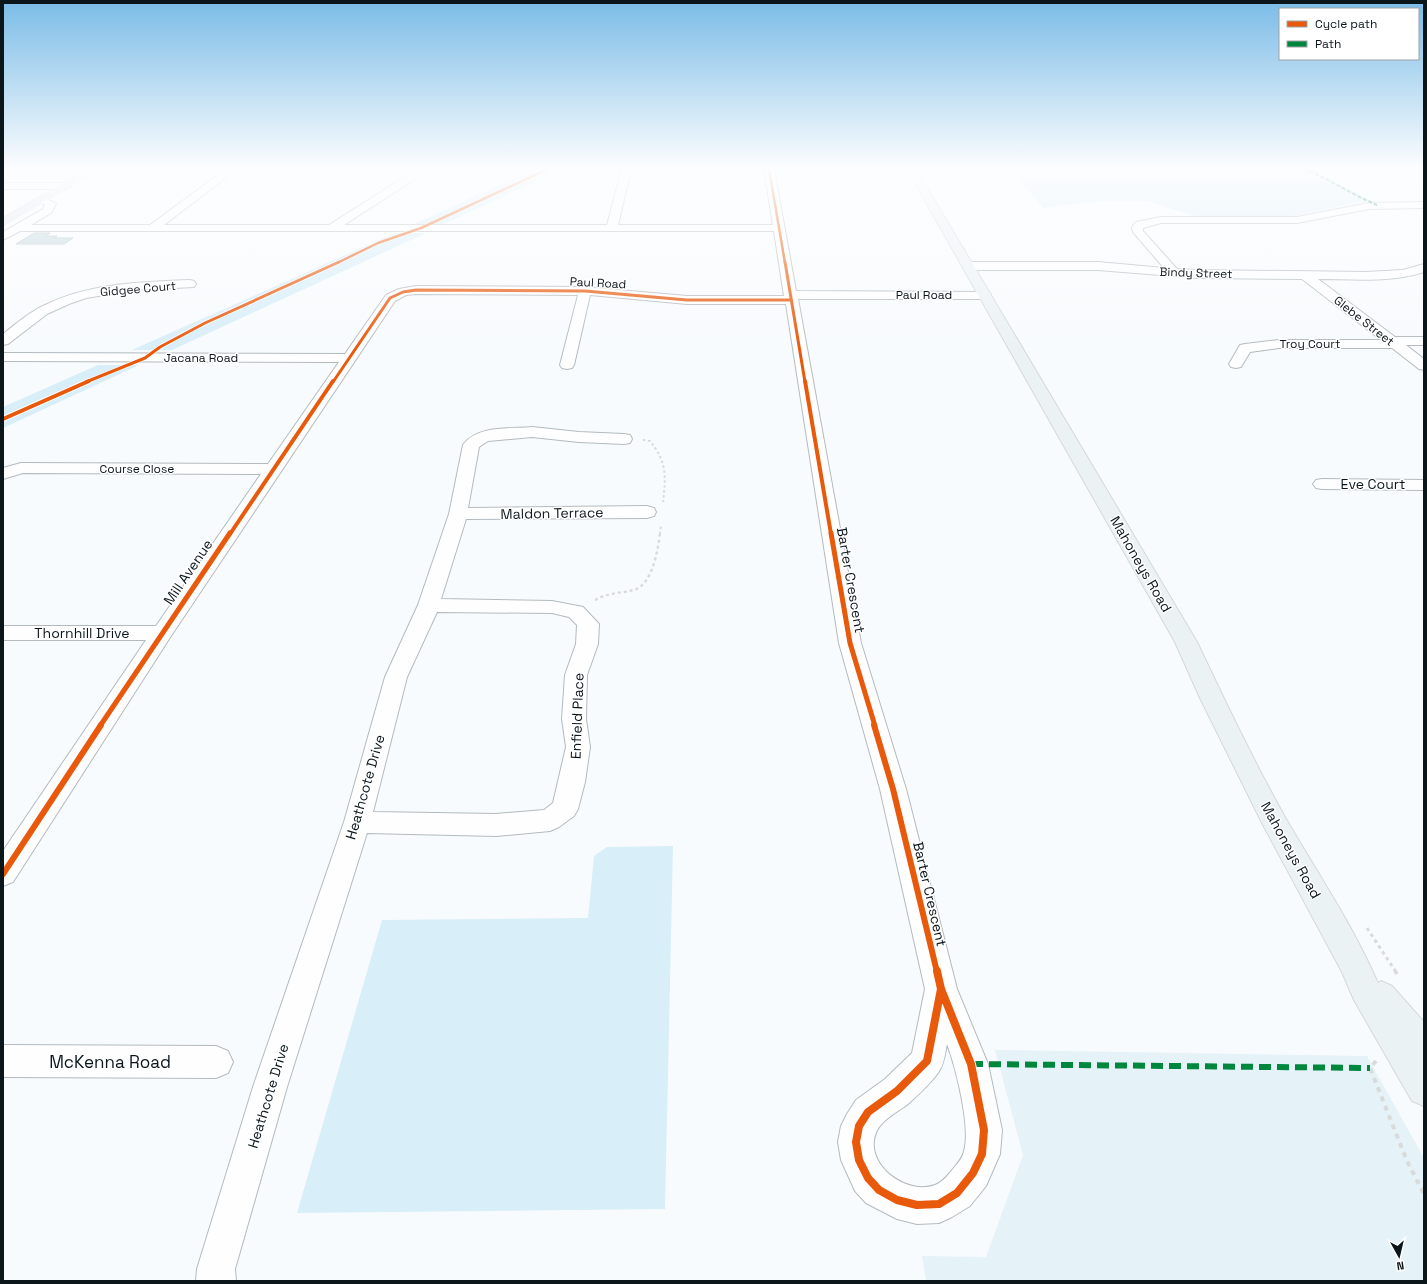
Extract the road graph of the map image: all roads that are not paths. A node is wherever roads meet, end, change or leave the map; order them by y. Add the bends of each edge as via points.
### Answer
1 (779, 228) edge
2 (16, 229) edge
3 (946, 229) edge
4 (1137, 229) edge
5 (3, 237) edge
6 (968, 266) junction
7 (1424, 268) edge
8 (1171, 272) junction
9 (1305, 275) junction
10 (190, 284) dead end
11 (585, 291) junction
12 (403, 292) joint
13 (985, 295) junction
14 (791, 298) junction
15 (3, 340) edge
16 (1424, 341) edge
17 (1392, 342) junction
18 (3, 357) edge
19 (350, 358) junction
20 (1236, 364) dead end
21 (567, 365) dead end
22 (1424, 366) edge
23 (624, 439) dead end
24 (272, 469) junction
25 (3, 474) edge
26 (1322, 484) dead end
27 (1424, 485) edge
28 (647, 512) dead end
29 (458, 514) junction
30 (429, 605) junction
31 (3, 633) edge
32 (162, 633) junction
33 (357, 822) junction
34 (3, 874) edge
35 (1355, 966) junction
36 (941, 989) junction
37 (1424, 1046) edge
38 (3, 1062) edge
39 (216, 1062) dead end
40 (1424, 1089) edge
41 (216, 1281) edge

1 - 14 street, Barter Crescent
2 - 5 street
3 - 6 main road, Mahoneys Road
4 - 8 street via 1171,268
6 - 8 street, Bindy Street via 1098,266
6 - 13 main road, Mahoneys Road
7 - 9 street, Bindy Street via 1393,275
8 - 9 street, Bindy Street
9 - 17 street, Glebe Street
10 - 15 street, Gidgee Court via 130,287 73,298 47,309
11 - 12 street, Paul Road
11 - 14 street, Paul Road via 688,300
11 - 21 street
12 - 19 street, Mill Avenue via 390,298
13 - 14 street, Paul Road
13 - 35 main road, Mahoneys Road via 1186,642 1275,824
14 - 36 street, Barter Crescent via 850,643 893,789
16 - 17 street
17 - 20 street, Troy Court via 1279,344 1252,347 1245,348
17 - 22 street, Glebe Street
18 - 19 street, Jacana Road
19 - 24 street, Mill Avenue
23 - 29 street, Heathcote Drive via 532,432 484,436 471,445
24 - 25 street, Course Close via 21,468
24 - 32 street, Mill Avenue
26 - 27 street, Eve Court
28 - 29 street, Maldon Terrace
29 - 30 street, Heathcote Drive
30 - 33 street, Heathcote Drive via 396,677
30 - 33 street, Enfield Place via 552,607 576,612 588,624 587,644 576,675 574,719 578,747 564,809 550,820 496,825
31 - 32 street, Thornhill Drive
32 - 34 street, Mill Avenue
33 - 41 street, Heathcote Drive via 270,1087 216,1270
35 - 37 main road, Mahoneys Road
35 - 40 main road, Mahoneys Road via 1365,990
36 - 36 street, Barter Crescent via 971,1064 984,1130 982,1154 973,1173 957,1193 939,1204 917,1205 897,1200 879,1190 868,1178 856,1142 860,1126 868,1112 897,1091 926,1061
38 - 39 street, McKenna Road

